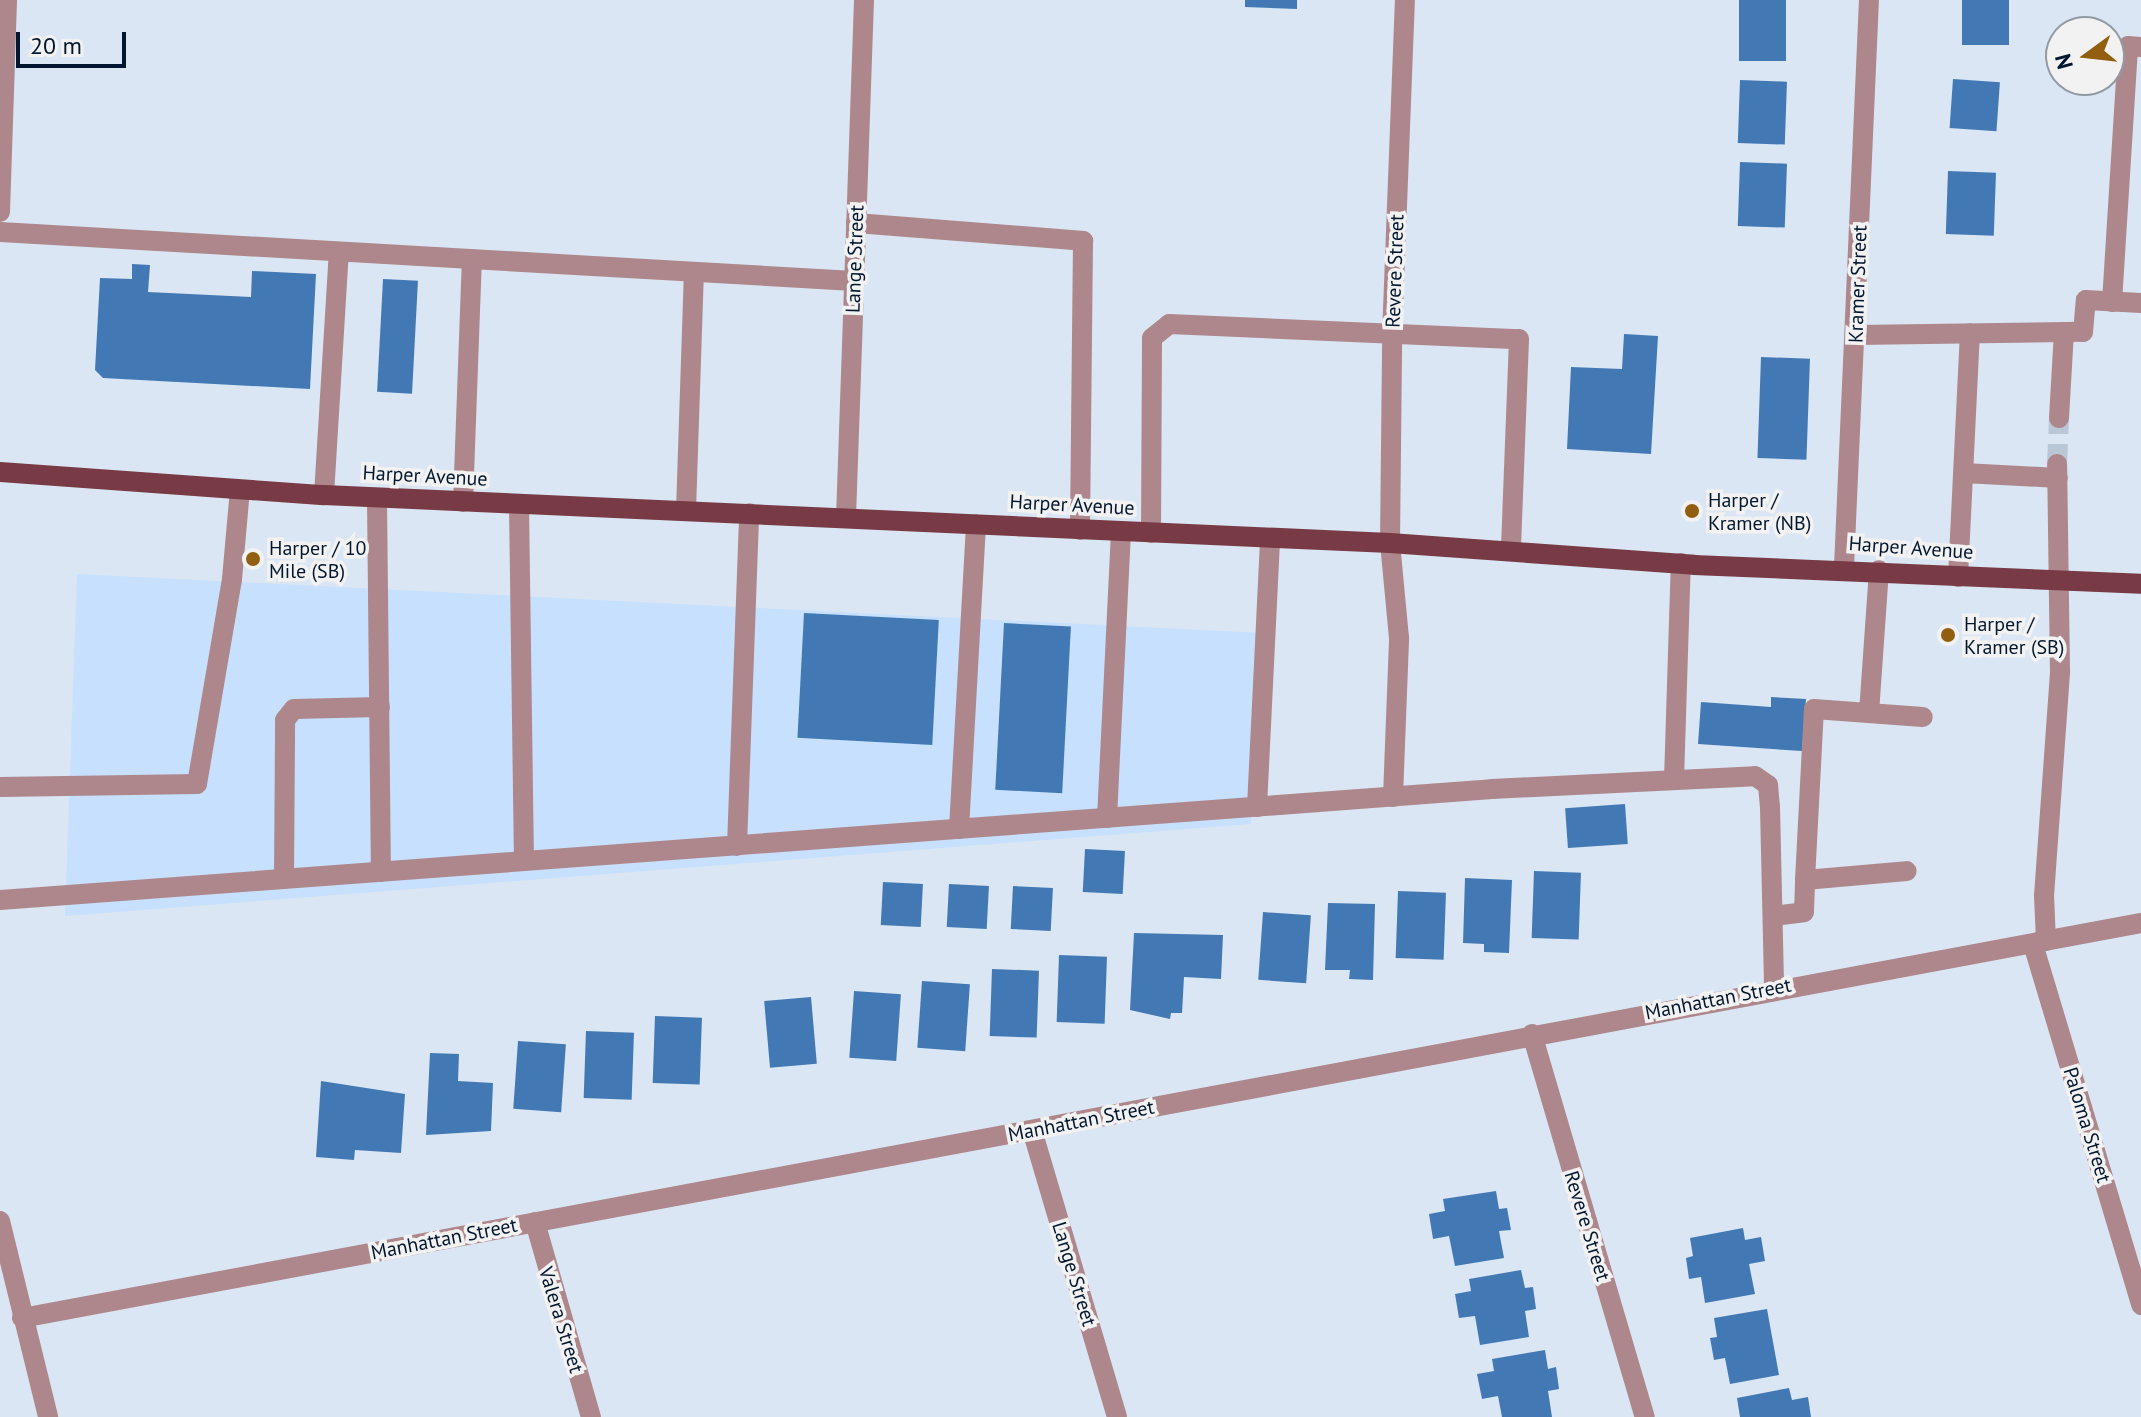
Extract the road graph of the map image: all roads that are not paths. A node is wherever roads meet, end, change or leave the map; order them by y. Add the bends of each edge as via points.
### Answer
1 (7, 0) edge
2 (864, 0) edge
3 (1405, 0) edge
4 (1869, 0) edge
5 (2141, 47) edge
6 (3, 79) edge
7 (1, 166) edge
8 (0, 212) edge
9 (856, 223) junction
10 (0, 232) edge
11 (339, 252) junction
12 (472, 259) junction
13 (694, 272) junction
14 (854, 281) junction
15 (2112, 302) junction
16 (2141, 303) edge
17 (2064, 332) junction
18 (1970, 333) junction
19 (1856, 335) junction
20 (1392, 336) junction
21 (2059, 418) tunnel mouth
22 (0, 472) edge
23 (1964, 473) junction
24 (240, 490) junction
25 (324, 495) junction
26 (377, 498) junction
27 (463, 502) junction
28 (519, 505) junction
29 (686, 511) junction
30 (749, 513) junction
31 (846, 518) junction
32 (976, 524) junction
33 (1080, 530) junction
34 (1121, 531) junction
35 (1151, 533) junction
36 (1270, 538) junction
37 (1390, 543) junction
38 (1511, 551) junction
39 (1681, 563) junction
40 (1844, 567) junction
41 (1879, 570) junction
42 (1958, 577) junction
43 (2056, 577) junction
44 (2141, 584) edge
45 (380, 707) junction
46 (1869, 713) junction
47 (1923, 717) dead end
48 (1674, 780) junction
49 (0, 787) edge
50 (1393, 797) junction
51 (1257, 807) junction
52 (1107, 818) junction
53 (959, 829) junction
54 (737, 846) junction
55 (524, 861) junction
56 (1907, 871) dead end
57 (381, 872) junction
58 (284, 879) junction
59 (1805, 880) junction
60 (0, 900) edge
61 (1773, 916) junction
62 (2141, 923) edge
63 (2040, 942) junction
64 (1774, 988) junction
65 (1532, 1034) junction
66 (1032, 1130) junction
67 (0, 1221) edge
68 (535, 1222) junction
69 (2141, 1305) edge
70 (22, 1318) junction
71 (48, 1417) edge
72 (591, 1417) edge
73 (1117, 1417) edge
74 (1645, 1417) edge

1 - 6 street
2 - 9 street, Lange Street
3 - 20 street, Revere Street
4 - 19 street, Kramer Street
5 - 15 street via 2128,46
6 - 7 street
7 - 8 street
9 - 14 street, Lange Street
9 - 33 street via 1083,241
10 - 11 street
11 - 12 street
11 - 25 street
12 - 13 street
12 - 27 street
13 - 14 street
13 - 29 street
14 - 31 street, Lange Street
15 - 16 street
15 - 17 street via 2086,300 2083,332
17 - 18 street
17 - 21 street
18 - 19 street
18 - 23 street
19 - 40 street, Kramer Street
20 - 35 street via 1169,324 1152,338
20 - 37 street, Revere Street
20 - 38 street via 1519,339
22 - 24 main road, Harper Avenue
23 - 42 street
23 - 43 street, Paloma Street via 2058,471
24 - 25 main road, Harper Avenue
24 - 49 street via 232,579 197,784
25 - 26 main road, Harper Avenue
26 - 27 main road, Harper Avenue
26 - 45 street
27 - 28 main road, Harper Avenue
28 - 29 main road, Harper Avenue
28 - 55 street
29 - 30 main road, Harper Avenue
30 - 31 main road, Harper Avenue
30 - 54 street
31 - 32 main road, Harper Avenue
32 - 33 main road, Harper Avenue
32 - 53 street
33 - 34 main road, Harper Avenue
34 - 35 main road, Harper Avenue
34 - 52 street
35 - 36 main road, Harper Avenue
36 - 37 main road, Harper Avenue
36 - 51 street
37 - 38 main road, Harper Avenue
37 - 50 street, Revere Street via 1399,638
38 - 39 main road, Harper Avenue
39 - 40 main road, Harper Avenue
39 - 48 street
40 - 41 main road, Harper Avenue
41 - 42 main road, Harper Avenue
41 - 46 street
42 - 43 main road, Harper Avenue
43 - 44 main road, Harper Avenue
43 - 63 street, Paloma Street via 2060,672
45 - 57 street
45 - 58 street via 294,709 285,720
46 - 47 street
46 - 59 street via 1814,709
48 - 50 street
48 - 61 street via 1755,776 1768,785
50 - 51 street
51 - 52 street
52 - 53 street
53 - 54 street
54 - 55 street
55 - 57 street
56 - 59 street
57 - 58 street
58 - 60 street
59 - 61 street via 1804,912
61 - 64 street
62 - 63 street, Manhattan Street
63 - 64 street, Manhattan Street
63 - 69 street, Paloma Street
64 - 65 street, Manhattan Street
65 - 66 street, Manhattan Street
65 - 74 street, Revere Street
66 - 68 street, Manhattan Street
66 - 73 street, Lange Street
67 - 70 street
68 - 70 street, Manhattan Street
68 - 72 street, Valera Street
70 - 71 street

